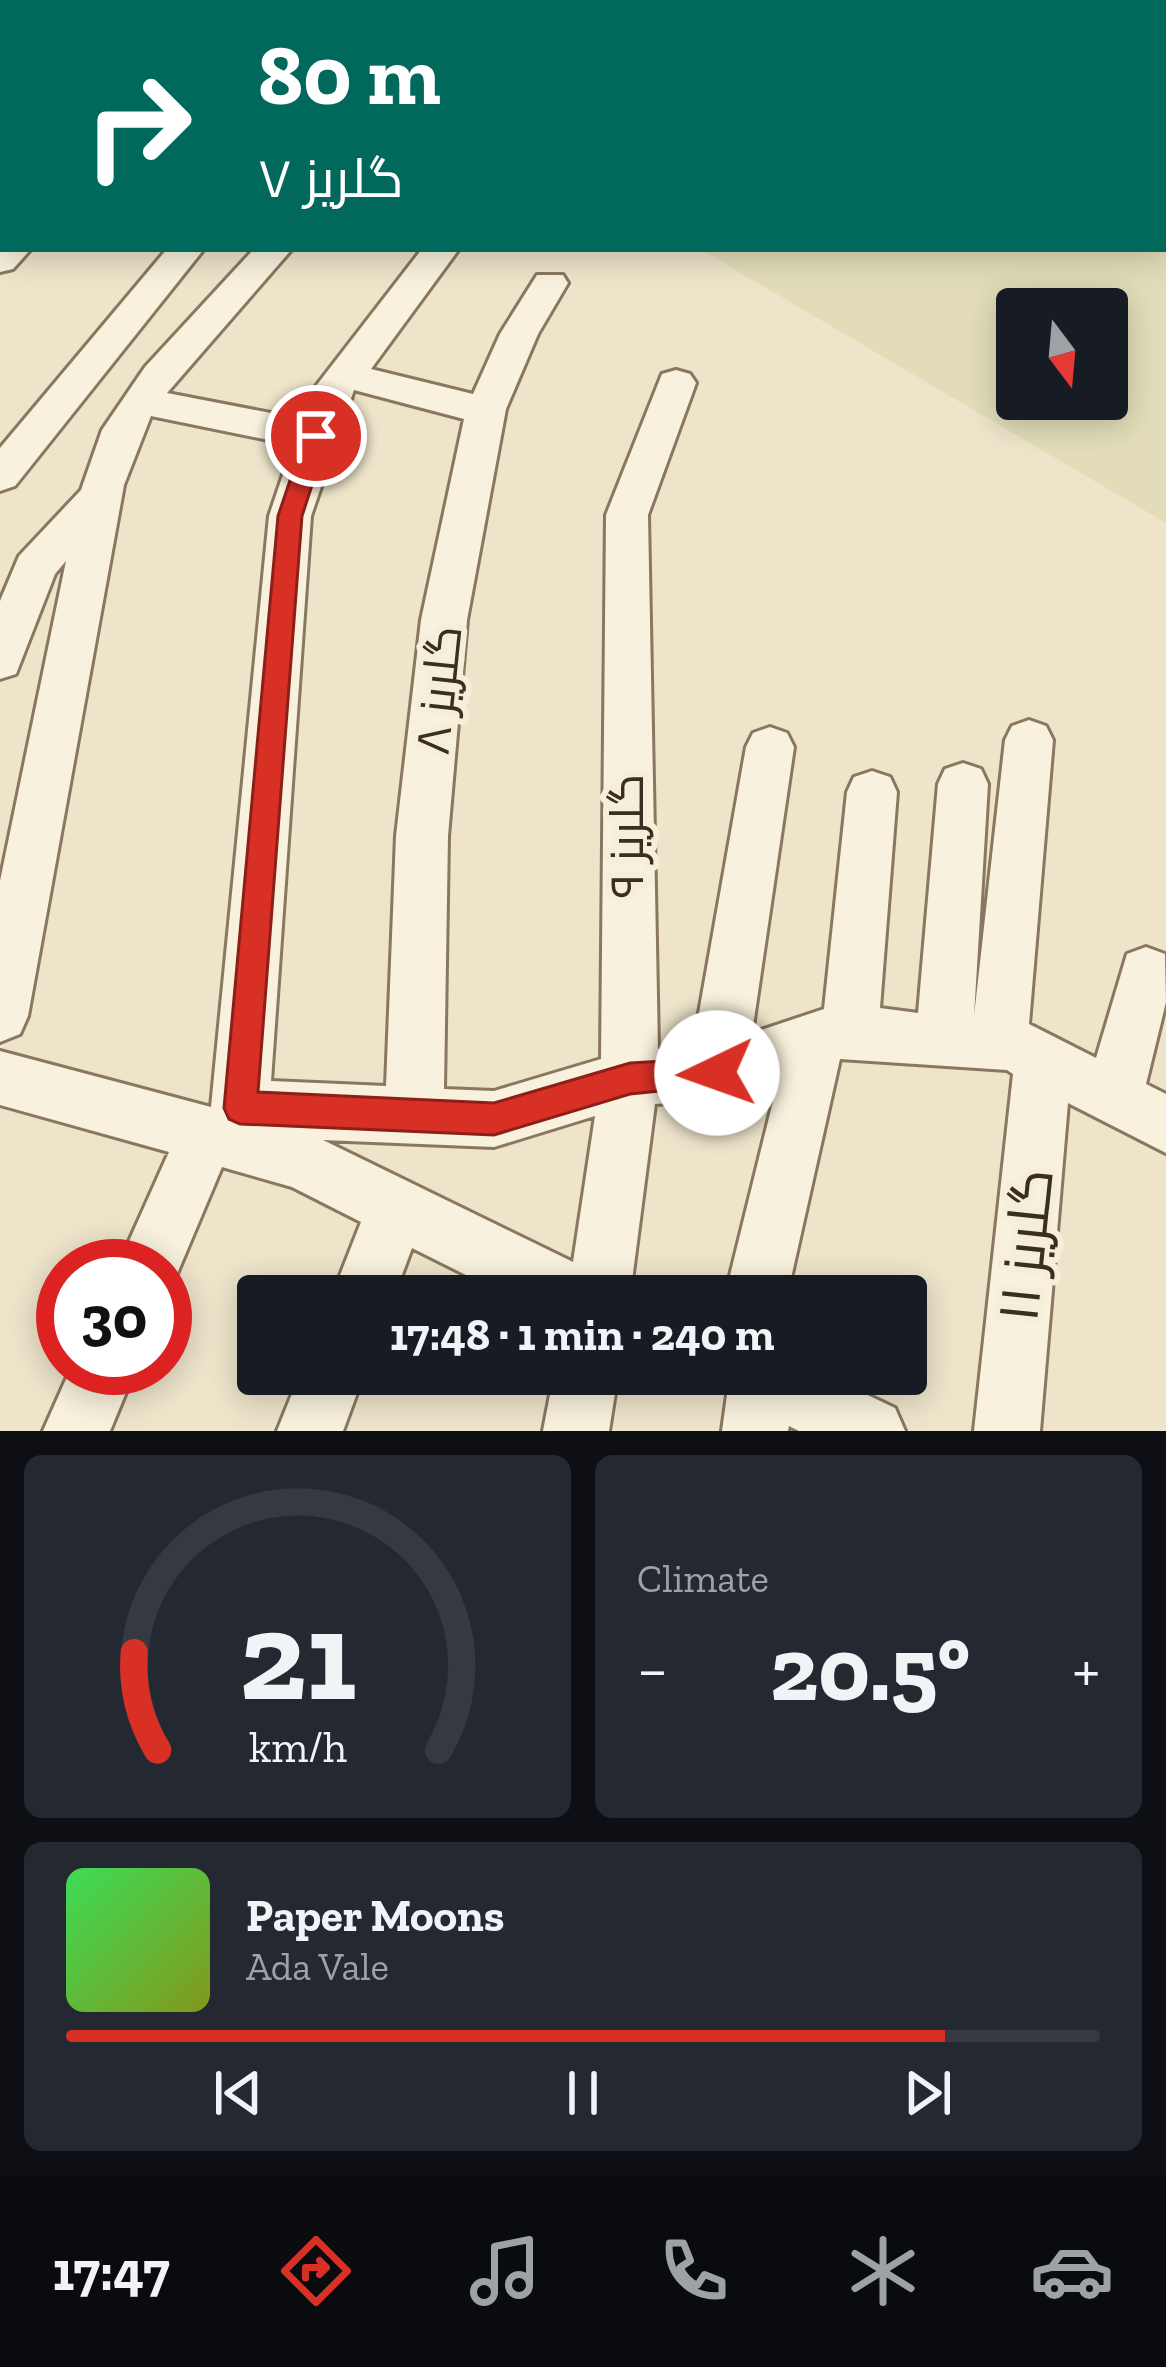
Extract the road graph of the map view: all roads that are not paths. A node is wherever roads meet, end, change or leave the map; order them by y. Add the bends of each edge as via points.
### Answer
1 (184, 252) edge
2 (271, 252) edge
3 (439, 252) edge
4 (550, 283) dead end
5 (345, 375) junction
6 (676, 383) dead end
7 (142, 401) junction
8 (486, 411) junction
9 (316, 436) junction
10 (0, 476) edge
11 (101, 494) junction
12 (0, 661) edge
13 (1029, 740) dead end
14 (770, 746) dead end
15 (963, 784) dead end
16 (872, 792) dead end
17 (1146, 972) dead end
18 (0, 1016) edge
19 (833, 1033) junction
20 (996, 1049) junction
21 (717, 1073) junction
22 (0, 1078) edge
23 (630, 1078) junction
24 (1114, 1098) junction
25 (415, 1115) junction
26 (1166, 1125) edge
27 (228, 1128) junction
28 (398, 1206) junction
29 (164, 1239) edge
30 (371, 1275) edge
31 (533, 1275) edge
32 (602, 1275) edge
33 (762, 1275) edge
34 (92, 1395) edge
35 (324, 1395) edge
36 (582, 1395) edge
37 (756, 1395) edge
38 (76, 1431) edge
39 (310, 1431) edge
40 (576, 1431) edge
41 (872, 1431) edge
42 (1007, 1431) edge

1 - 10 street
2 - 7 street via 190,336
3 - 5 street
4 - 8 street, گلریز ۸
5 - 8 street
5 - 9 street
6 - 23 street, گلریز ۹ via 626,515
7 - 9 street
7 - 11 street via 124,426
8 - 25 street, گلریز ۸ via 444,620 426,793
9 - 27 street via 290,516
11 - 12 street via 34,567
11 - 18 street
13 - 20 street
14 - 21 street
15 - 20 street
16 - 19 street
17 - 24 street
19 - 20 street
19 - 21 street
19 - 33 street
20 - 24 street
20 - 42 street, گلریز ۱۱
21 - 23 street
22 - 27 street
23 - 25 street via 494,1119
23 - 32 street, گلریز ۹
24 - 26 street
25 - 27 street
27 - 28 street
27 - 29 street
28 - 30 street
28 - 31 street
34 - 38 street
35 - 39 street
36 - 40 street
37 - 41 street

